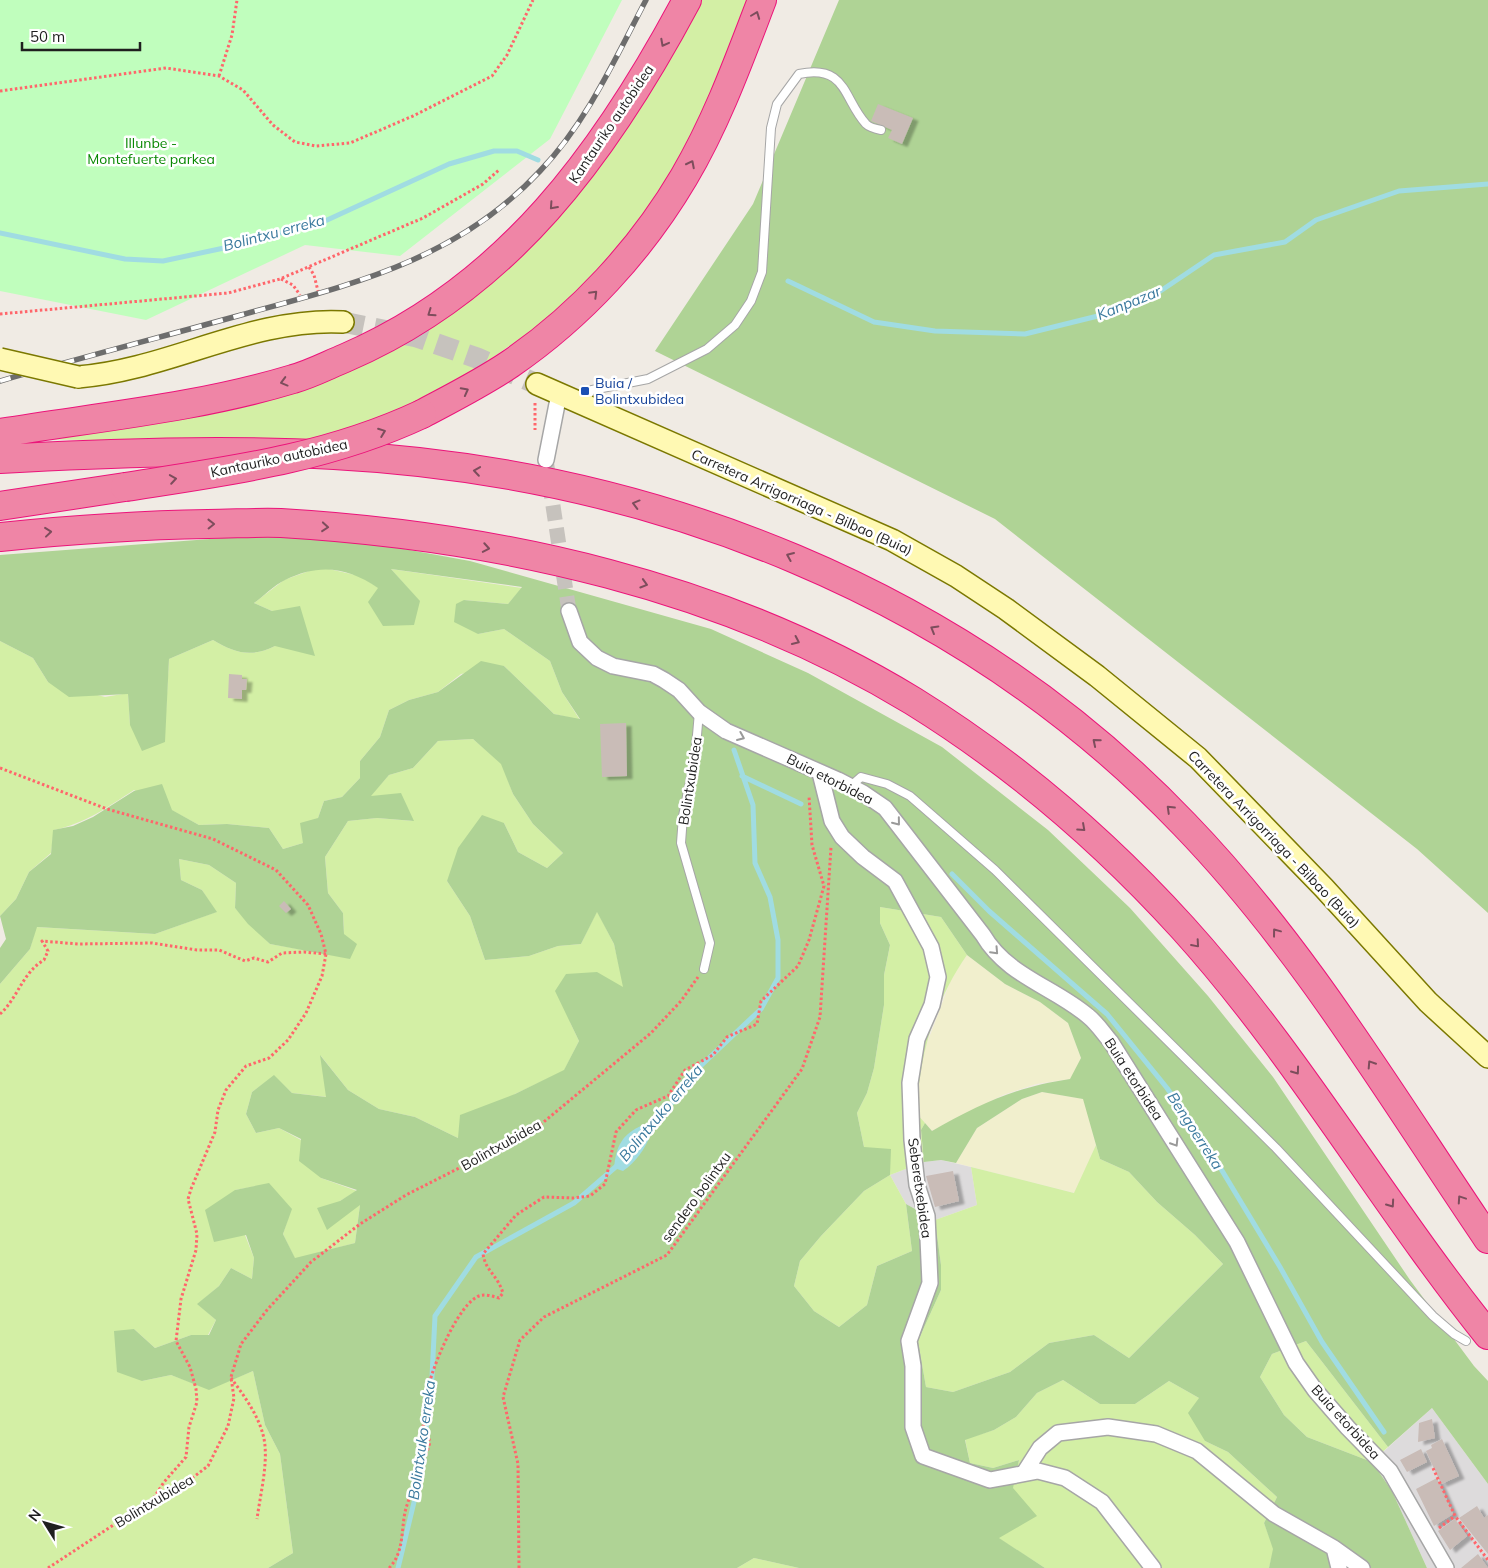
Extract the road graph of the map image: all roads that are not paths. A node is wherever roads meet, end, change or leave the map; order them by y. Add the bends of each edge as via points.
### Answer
1 (687, 0) edge
2 (762, 0) edge
3 (881, 130) dead end
4 (343, 322) tunnel mouth
5 (0, 359) edge
6 (535, 391) tunnel mouth
7 (559, 394) junction
8 (581, 403) junction
9 (0, 433) edge
10 (0, 459) edge
11 (546, 460) tunnel mouth
12 (0, 506) edge
13 (0, 537) edge
14 (569, 611) tunnel mouth
15 (699, 712) junction
16 (820, 773) junction
17 (851, 786) junction
18 (704, 969) road end
19 (1488, 1057) edge
20 (1488, 1239) edge
21 (1477, 1338) edge
22 (1024, 1473) junction
23 (1334, 1548) junction
24 (1153, 1568) edge
25 (1339, 1568) edge
26 (1362, 1568) edge
27 (1446, 1568) edge

1 -> 9 highway, Kantauriko autobidea via 635,92 600,146 561,196 494,263 417,322 296,379 146,413
12 -> 2 highway, Kantauriko autobidea, bridge via 303,456 347,445 422,414 488,379 539,343 595,294 642,238 684,177 708,130 728,89
3 - 8 lane via 867,125 846,90 832,77 816,70 800,74 777,104 772,128 762,272 751,301 735,325 707,349 648,379 592,390
4 - 5 street, bridge via 283,325 124,370 78,377
6 - 7 street, Carretera Arrigorriaga - Bilbao (Buia)
7 - 8 street, Carretera Arrigorriaga - Bilbao (Buia)
7 - 11 street
8 - 19 street, Carretera Arrigorriaga - Bilbao (Buia) via 892,540 1006,609 1097,676 1198,758 1324,888 1428,1002
20 -> 10 highway via 1318,986 1256,905 1183,823 1133,774 1027,687 876,595 779,551 688,518 596,493 501,474 335,455 169,453
13 -> 21 highway via 142,525 276,523 378,531 440,540 576,566 710,605 798,641 881,683 949,725 1045,796 1124,868 1181,926 1261,1022 1432,1261
14 - 15 street via 580,642 596,658 664,680 680,690
15 -> 16 street, Buia etorbidea via 726,731
15 - 18 lane, Bolintxubidea via 682,843 710,943
16 - 17 street, Buia etorbidea
16 - 22 street, Seberetxebidea via 832,821 842,837 895,881 931,946 938,977 932,1006 917,1039 910,1083 912,1140 917,1185 927,1216 930,1283 910,1341 913,1428 922,1456 990,1480
17 - 21 lane via 861,777 887,784 910,796 995,870 1276,1148 1433,1316 1454,1334
17 -> 27 street, Buia etorbidea via 885,808 992,950 1016,970 1089,1016 1111,1042 1237,1242 1296,1363 1348,1428 1390,1471
22 - 23 street via 1040,1448 1058,1433 1108,1427 1156,1434 1197,1451 1274,1514
22 - 24 street, Seberetxebidea via 1038,1471 1065,1478 1102,1502
23 - 25 street
23 - 26 street

